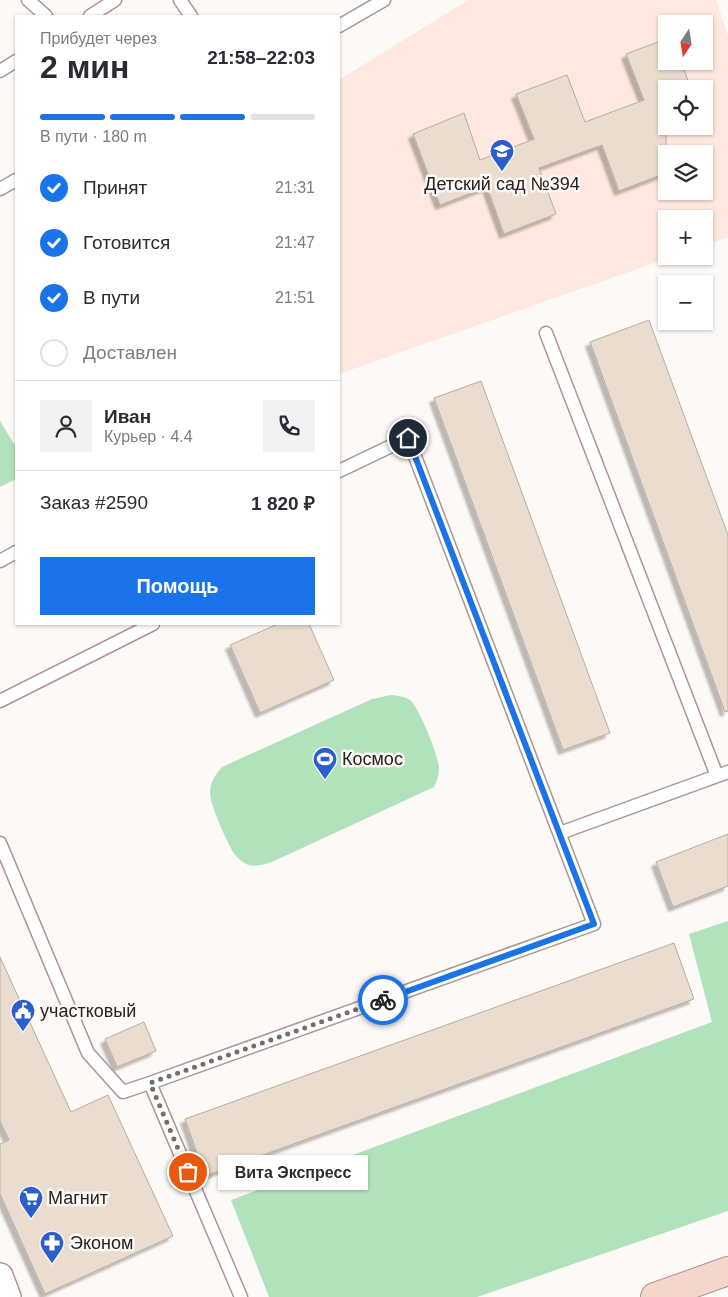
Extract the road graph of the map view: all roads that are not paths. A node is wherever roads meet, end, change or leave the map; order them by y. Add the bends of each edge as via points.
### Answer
1 (28, 0) edge
2 (115, 0) edge
3 (180, 0) edge
4 (384, 0) edge
5 (368, 4) edge
6 (45, 15) edge
7 (92, 15) edge
8 (190, 15) edge
9 (340, 25) edge
10 (15, 62) edge
11 (0, 71) edge
12 (15, 181) edge
13 (0, 189) edge
14 (546, 332) dead end
15 (340, 472) edge
16 (15, 553) edge
17 (0, 561) edge
18 (151, 625) edge
19 (0, 701) edge
20 (722, 774) edge
21 (560, 833) junction
22 (0, 843) edge
23 (150, 1083) junction
24 (728, 1271) edge
25 (0, 1276) edge
26 (8, 1297) edge
27 (241, 1297) edge
28 (655, 1297) edge

1 - 6 lane
2 - 7 lane
3 - 8 lane
4 - 5 lane
5 - 9 lane
10 - 11 lane
12 - 13 lane
14 - 20 lane
15 - 21 lane via 408,438
16 - 17 lane
18 - 19 lane
20 - 21 lane
21 - 23 lane via 594,924
22 - 23 lane via 88,1053 123,1092
23 - 27 lane
24 - 28 street
25 - 26 street

